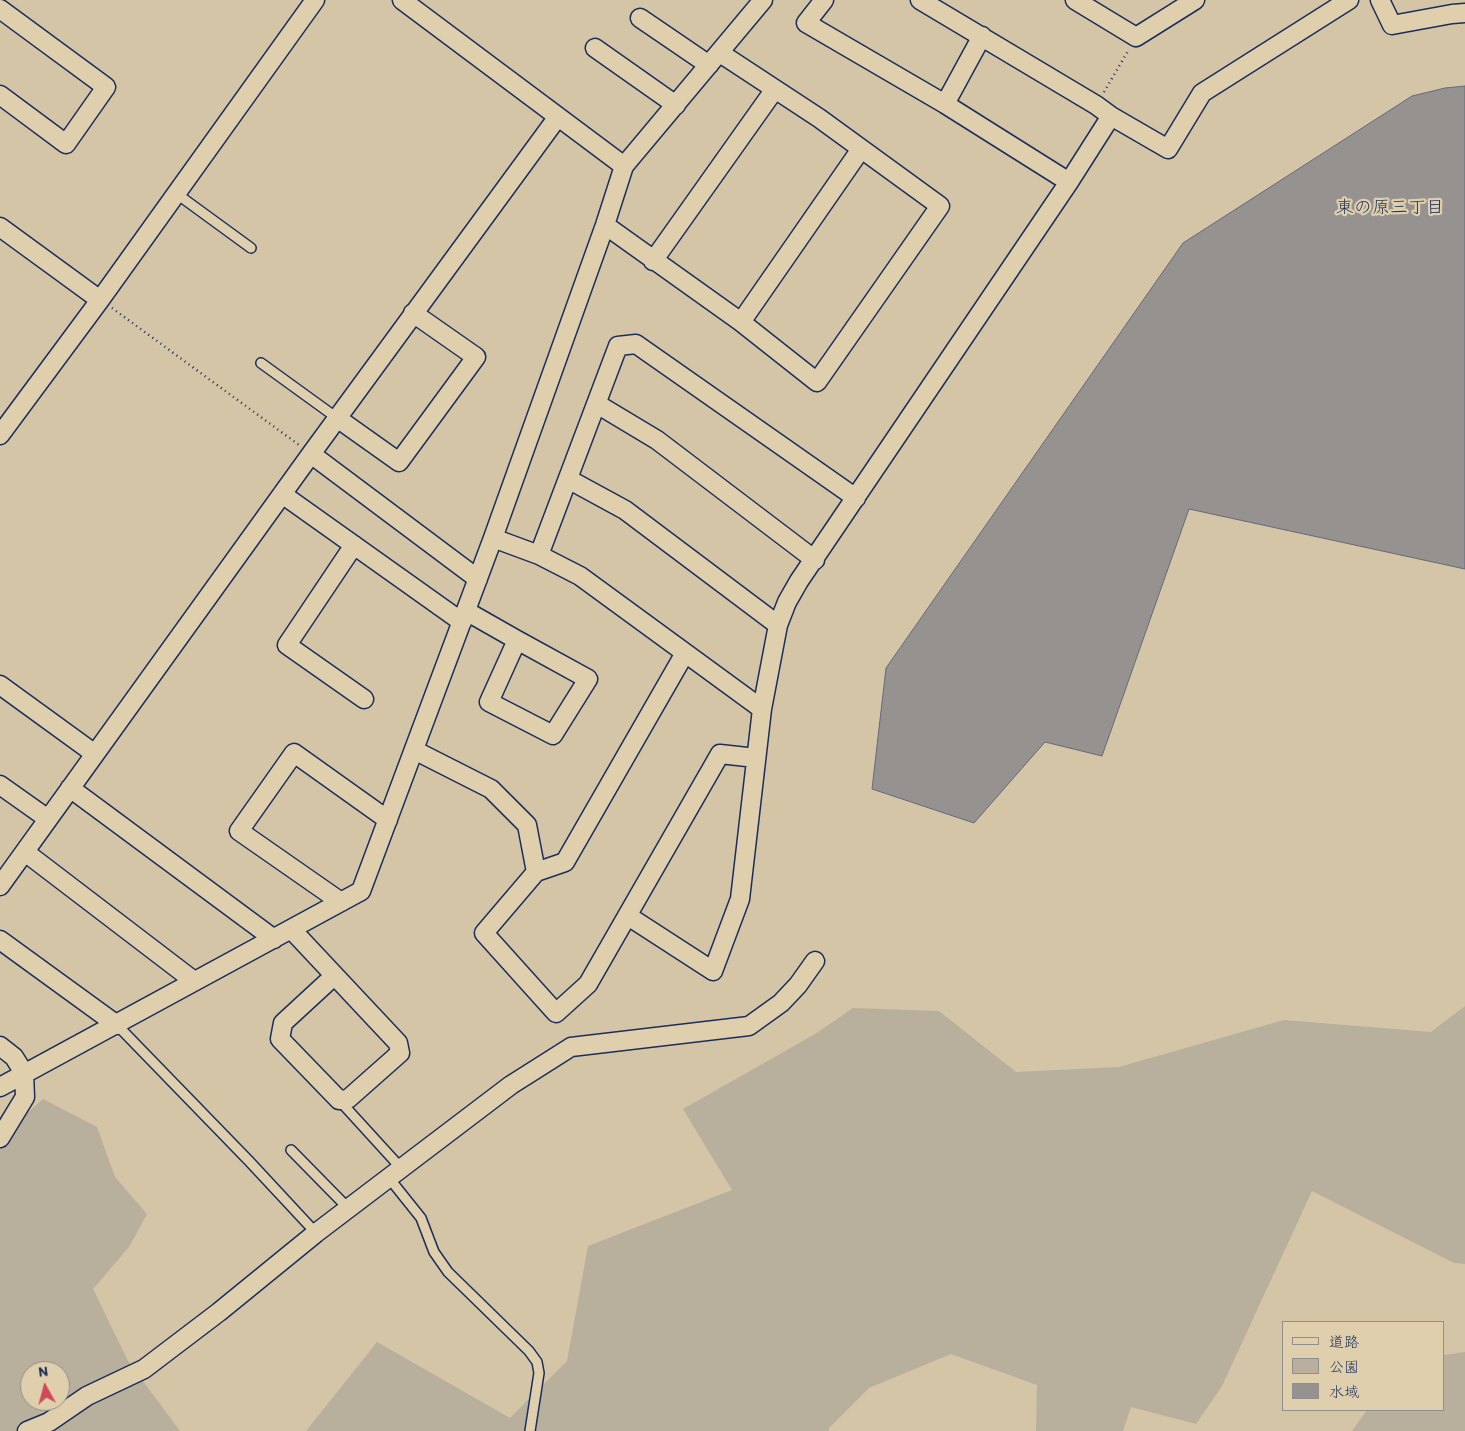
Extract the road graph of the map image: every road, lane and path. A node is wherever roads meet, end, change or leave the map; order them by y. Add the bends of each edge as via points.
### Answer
1 (315, 0) edge
2 (402, 0) edge
3 (763, 0) edge
4 (824, 0) edge
5 (920, 0) edge
6 (1075, 0) edge
7 (1195, 0) edge
8 (1349, 0) edge
9 (1380, 0) edge
10 (0, 9) edge
11 (1465, 14) edge
12 (640, 18) dead end
13 (982, 36) junction
14 (1136, 37) junction
15 (595, 48) dead end
16 (715, 59) junction
17 (775, 89) junction
18 (0, 95) edge
19 (945, 104) junction
20 (676, 105) junction
21 (1096, 105) junction
22 (1111, 116) junction
23 (558, 118) junction
24 (861, 148) junction
25 (624, 166) junction
26 (1069, 182) junction
27 (177, 194) junction
28 (605, 225) junction
29 (0, 227) edge
30 (251, 248) dead end
31 (653, 261) junction
32 (100, 300) junction
33 (413, 312) junction
34 (741, 322) junction
35 (261, 363) dead end
36 (596, 404) junction
37 (337, 418) junction
38 (0, 436) edge
39 (311, 454) junction
40 (568, 479) junction
41 (282, 494) junction
42 (856, 498) junction
43 (493, 538) junction
44 (354, 545) junction
45 (539, 555) junction
46 (815, 560) junction
47 (478, 579) junction
48 (464, 617) junction
49 (778, 625) junction
50 (517, 640) junction
51 (685, 653) junction
52 (0, 685) edge
53 (364, 699) dead end
54 (762, 709) junction
55 (414, 750) junction
56 (95, 754) junction
57 (756, 758) junction
58 (0, 786) edge
59 (70, 788) junction
60 (48, 820) junction
61 (388, 820) junction
62 (25, 852) junction
63 (536, 872) junction
64 (0, 886) edge
65 (341, 902) junction
66 (628, 916) junction
67 (292, 930) junction
68 (274, 939) junction
69 (0, 940) edge
70 (815, 961) dead end
71 (334, 976) junction
72 (194, 982) junction
73 (117, 1025) junction
74 (0, 1046) edge
75 (24, 1073) junction
76 (0, 1087) edge
77 (339, 1100) junction
78 (0, 1138) edge
79 (291, 1150) dead end
80 (395, 1173) junction
81 (348, 1208) junction
82 (316, 1233) junction
83 (27, 1431) edge
84 (530, 1431) edge

1 - 27 street
2 - 23 street
3 - 16 street
4 - 19 street via 806,23
5 - 13 street
6 - 14 street
7 - 14 street
8 - 22 street via 1202,93 1168,149
9 - 11 street via 1392,25
10 - 18 street via 106,87 66,144
12 - 16 street
13 - 19 street
13 - 21 street
14 - 21 path
15 - 20 street
16 - 17 street
16 - 20 street
17 - 24 street
17 - 31 street
19 - 26 street
20 - 25 street
21 - 22 street
22 - 26 street
23 - 25 street
23 - 33 street
24 - 34 street
24 - 34 street via 940,206 817,382
25 - 28 street
26 - 42 street
27 - 30 lane
27 - 32 street
28 - 31 street
28 - 43 street
29 - 32 street
31 - 34 street
32 - 38 street
32 - 39 path
33 - 37 street
33 - 37 street via 476,357 399,462
35 - 37 lane
36 - 40 street
36 - 42 street via 618,346 636,344
36 - 46 street via 657,440
37 - 39 street
39 - 41 street
39 - 47 street
40 - 45 street
40 - 49 street via 625,510
41 - 44 street
41 - 56 street
42 - 46 street
43 - 45 street
43 - 47 street
44 - 48 street
44 - 53 street via 287,645
45 - 51 street via 580,576
46 - 49 street via 787,602
47 - 48 street
48 - 50 street
48 - 55 street
49 - 54 street
50 - 50 street via 588,679 553,735 489,702
51 - 54 street
51 - 63 street via 565,862
52 - 56 street
54 - 57 street
55 - 61 street
55 - 63 street via 492,789 527,825
56 - 59 street
57 - 66 street via 720,754
57 - 66 street via 740,899 713,971
58 - 60 street
59 - 60 street
59 - 68 street
60 - 62 street
61 - 65 street via 361,891
61 - 65 street via 294,754 239,831
62 - 64 street
62 - 72 street
63 - 66 street via 484,933 556,1013 588,984
65 - 67 street
67 - 68 street
67 - 71 street
68 - 72 street
69 - 73 street
70 - 80 street via 798,986 749,1026 571,1047 512,1085
71 - 77 street via 283,1023 280,1039
71 - 77 street via 398,1043 400,1053 348,1099
72 - 73 street
73 - 75 street
73 - 82 lane
74 - 75 street via 14,1057
75 - 76 street
75 - 78 street via 26,1097
77 - 80 lane
79 - 81 lane
80 - 81 street
80 - 84 lane via 421,1218 434,1252 448,1272 537,1362 539,1373
81 - 82 street
82 - 83 street via 144,1369 87,1396 49,1422

